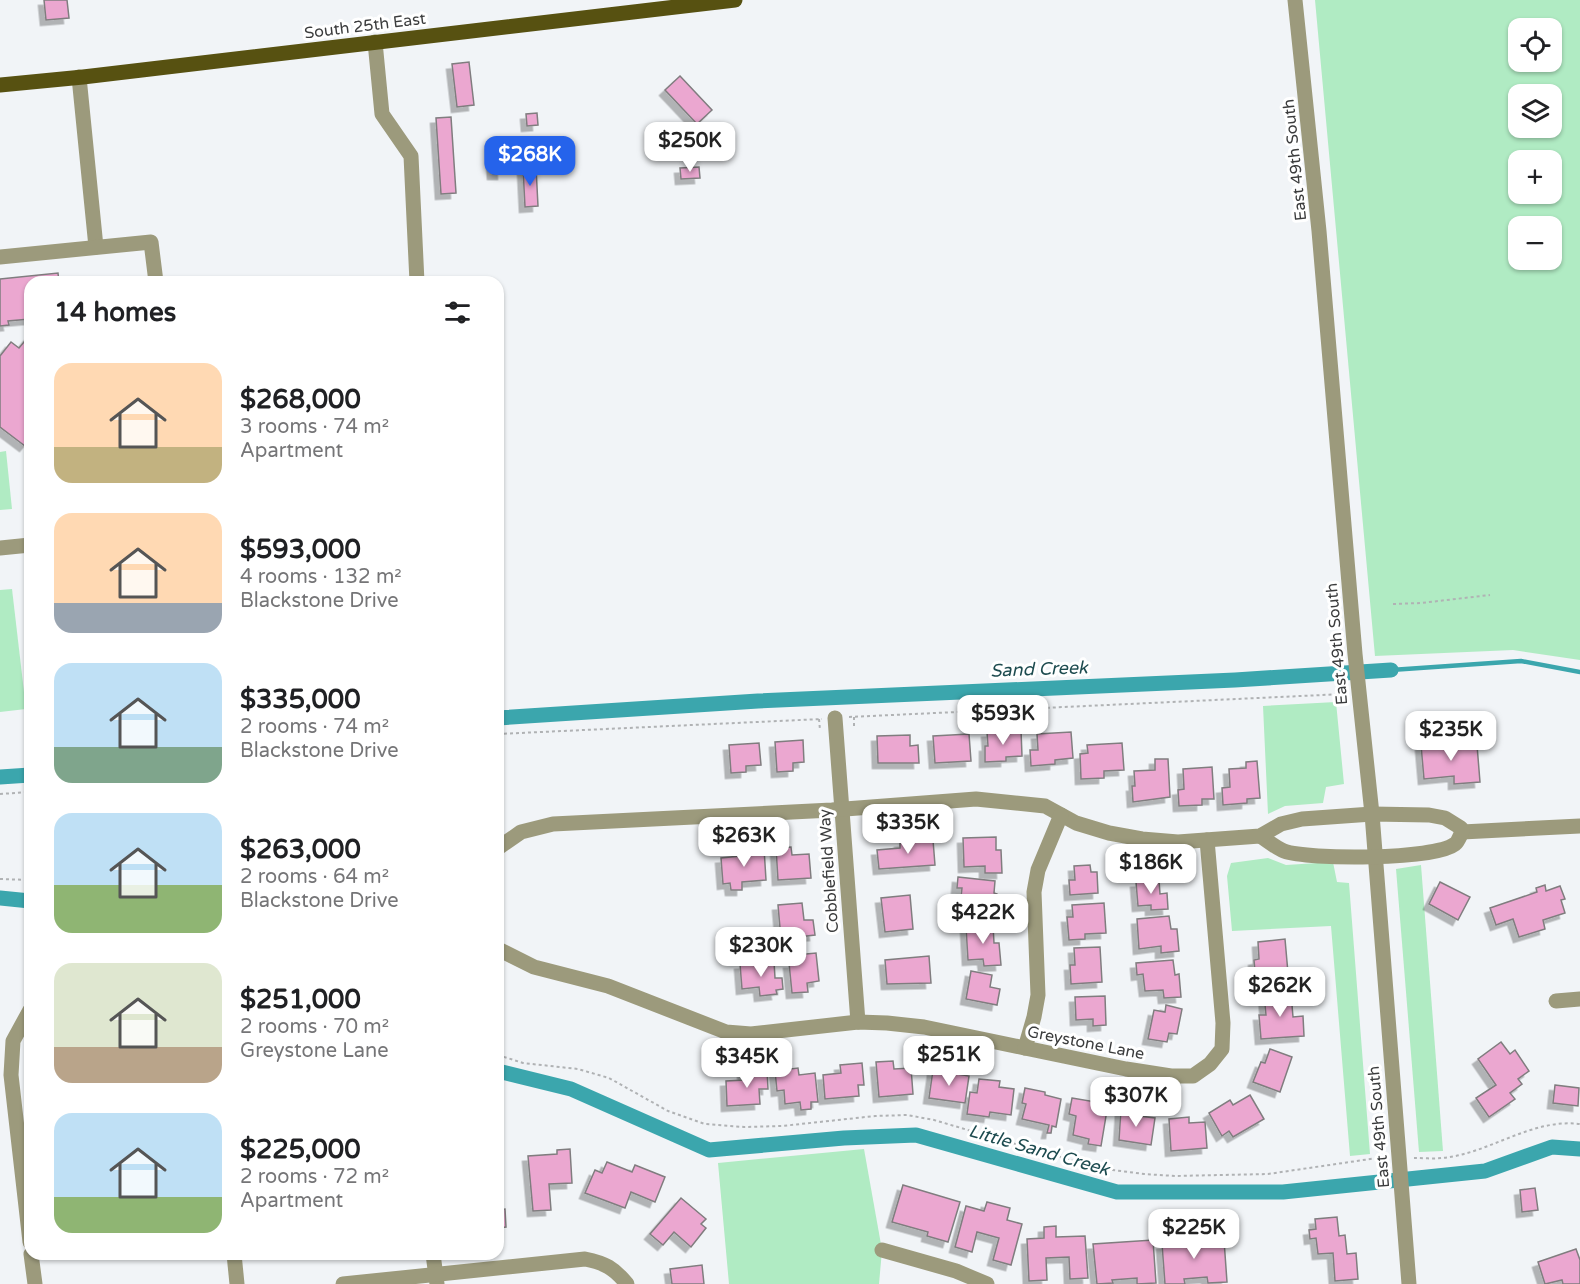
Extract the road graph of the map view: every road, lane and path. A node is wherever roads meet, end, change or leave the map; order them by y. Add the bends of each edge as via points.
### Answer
1 (735, 0) edge
2 (1295, 0) edge
3 (375, 42) junction
4 (79, 77) junction
5 (0, 85) edge
6 (96, 247) junction
7 (0, 257) edge
8 (155, 276) edge
9 (417, 276) edge
10 (24, 546) edge
11 (0, 548) edge
12 (1490, 595) dead end
13 (1393, 604) dead end
14 (1359, 694) junction
15 (854, 717) junction
16 (835, 718) junction
17 (819, 719) junction
18 (854, 726) dead end
19 (820, 730) dead end
20 (504, 734) edge
21 (24, 792) edge
22 (0, 794) edge
23 (842, 810) junction
24 (1372, 814) junction
25 (1061, 815) junction
26 (1580, 826) edge
27 (1462, 832) junction
28 (1260, 836) junction
29 (1207, 840) junction
30 (504, 844) edge
31 (1376, 857) junction
32 (0, 879) edge
33 (24, 880) edge
34 (504, 952) edge
35 (1580, 999) edge
36 (1556, 1001) dead end
37 (24, 1018) edge
38 (858, 1022) junction
39 (7, 1039) edge
40 (1025, 1048) junction
41 (504, 1057) edge
42 (1580, 1124) edge
43 (1398, 1161) junction
44 (24, 1189) edge
45 (882, 1250) dead end
46 (32, 1260) edge
47 (235, 1260) edge
48 (434, 1260) edge
49 (436, 1279) edge
50 (35, 1284) edge
51 (237, 1284) edge
52 (343, 1284) edge
53 (627, 1284) edge
54 (987, 1284) edge
55 (1409, 1284) edge

1 - 3 main road, South 25th East
2 - 14 street, East 49th South
3 - 4 main road, South 25th East
3 - 9 street via 382,114 411,156
4 - 5 main road, South 25th East
4 - 6 street
6 - 7 street
6 - 8 street via 151,242
10 - 11 street
12 - 13 path
14 - 15 path
14 - 24 street, East 49th South
15 - 16 path
15 - 18 path
16 - 17 path
16 - 23 street, Cobblefield Way
17 - 19 path
17 - 20 path
21 - 22 path
23 - 25 street via 976,800 1045,806
23 - 30 street via 553,824 521,832
23 - 38 street, Cobblefield Way
24 - 27 street via 1445,818
24 - 28 street via 1302,819 1281,824
24 - 31 street, East 49th South
25 - 29 street via 1109,833 1142,839
25 - 40 street via 1038,870 1034,892 1038,995
26 - 27 street
27 - 31 street via 1456,844 1445,848
28 - 29 street
28 - 31 street via 1282,851 1298,855
29 - 40 street, Greystone Lane via 1223,1023 1222,1048 1210,1064 1193,1076 1171,1076
31 - 43 street, East 49th South
32 - 33 path
34 - 38 street, Greystone Lane via 534,967 608,986 726,1032 751,1034
35 - 36 street
37 - 39 street
38 - 40 street, Greystone Lane via 924,1027
39 - 44 street
41 - 43 path via 609,1078 668,1111 705,1124 782,1126 907,1115 1097,1168 1175,1176 1268,1174 1357,1160
42 - 43 path via 1538,1128 1442,1158
43 - 55 street, East 49th South
45 - 54 street
46 - 50 street
47 - 51 street
48 - 49 street
49 - 52 street
49 - 53 street via 585,1259 604,1262

